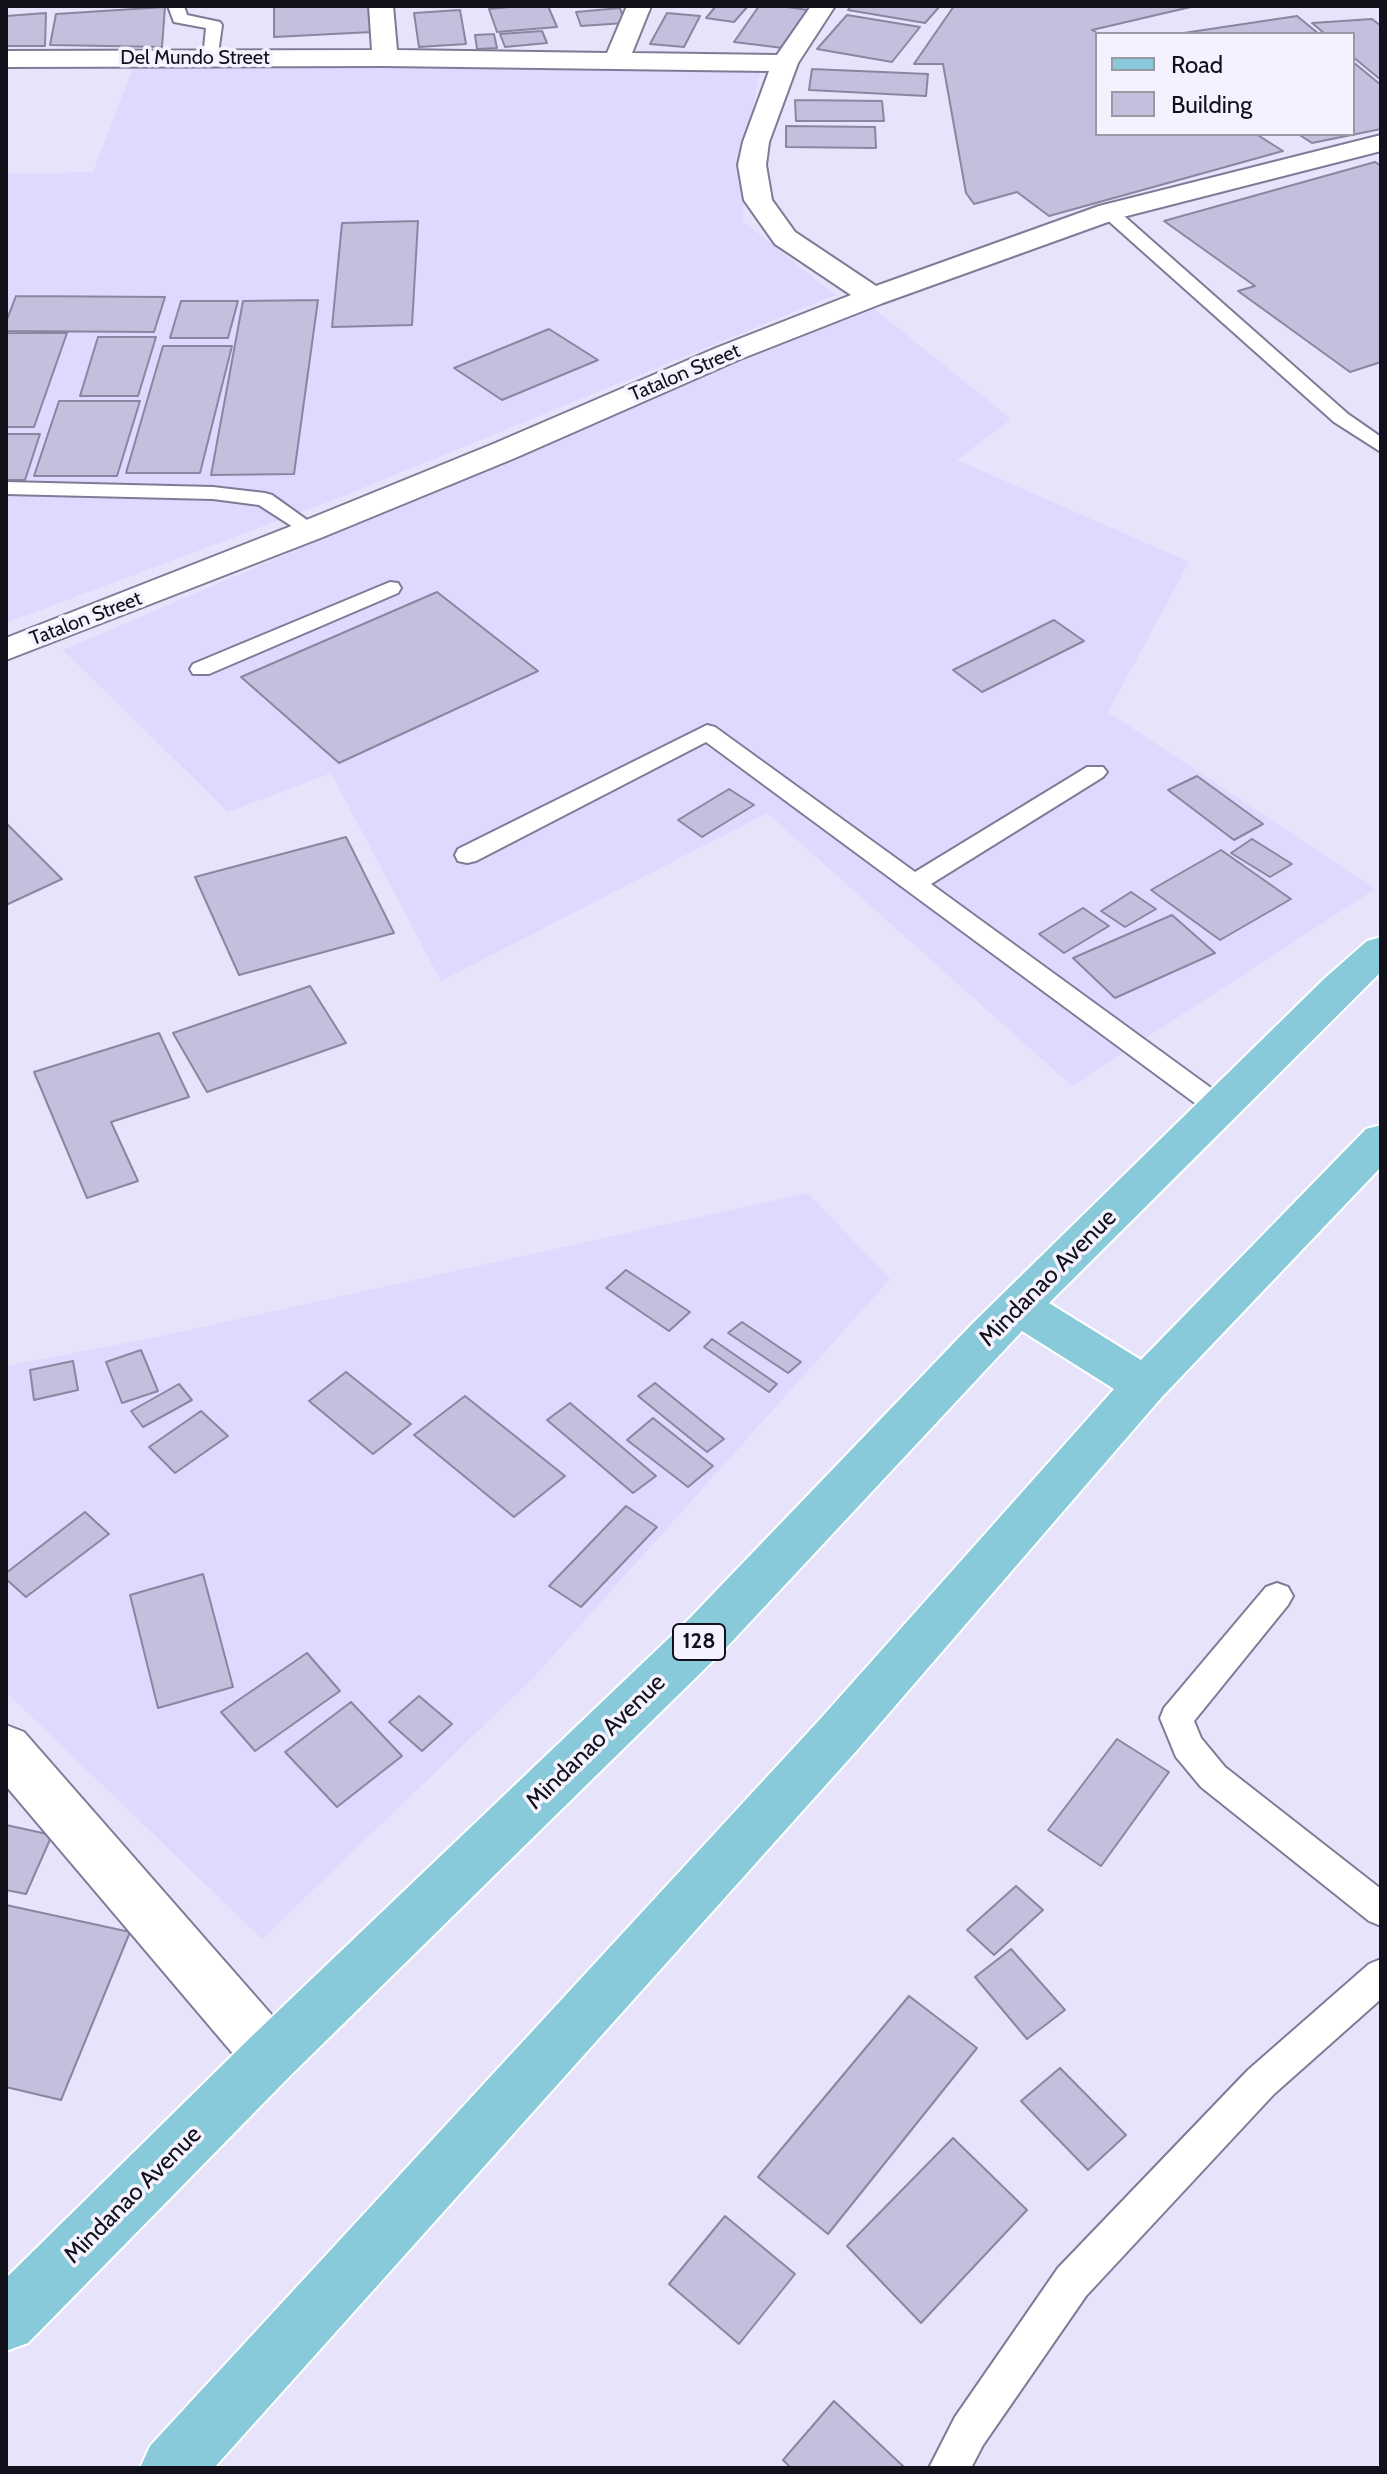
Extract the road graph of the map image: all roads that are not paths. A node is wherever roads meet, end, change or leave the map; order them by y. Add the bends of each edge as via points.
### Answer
1 (176, 6) edge
2 (381, 6) edge
3 (639, 6) edge
4 (823, 6) edge
5 (211, 58) junction
6 (385, 58) junction
7 (6, 59) edge
8 (617, 60) junction
9 (785, 63) junction
10 (1381, 143) edge
11 (1109, 212) junction
12 (873, 297) junction
13 (1381, 446) edge
14 (6, 488) edge
15 (311, 530) junction
16 (390, 588) dead end
17 (6, 650) edge
18 (201, 669) dead end
19 (1095, 772) dead end
20 (467, 855) dead end
21 (914, 884) junction
22 (1381, 950) edge
23 (1220, 1108) junction
24 (1381, 1140) edge
25 (1018, 1306) junction
26 (1145, 1385) junction
27 (1277, 1596) dead end
28 (6, 1748) edge
29 (1381, 1910) edge
30 (1381, 1976) edge
31 (271, 2056) junction
32 (6, 2321) edge
33 (172, 2468) edge
34 (949, 2468) edge

1 - 5 lane via 180,19 214,25
2 - 6 street
3 - 8 street
4 - 9 street
5 - 6 street, Del Mundo Street
5 - 7 street, Del Mundo Street
6 - 8 street, Del Mundo Street
8 - 9 street, Del Mundo Street
9 - 12 street via 756,142 752,165 758,200 785,238
10 - 11 street, Tatalon Street
11 - 12 street, Tatalon Street
11 - 13 lane via 1341,418
12 - 15 street, Tatalon Street
14 - 15 lane via 265,499
15 - 17 street, Tatalon Street
16 - 18 lane
19 - 21 lane
20 - 21 lane via 707,732
21 - 23 lane
22 - 23 main road, Mindanao Avenue / 128
23 - 25 main road, Mindanao Avenue / 128
24 - 26 main road
25 - 26 main road
25 - 31 main road, Mindanao Avenue / 128 via 708,1633
26 - 33 main road via 840,1733
27 - 29 lane via 1176,1718 1188,1747 1213,1777
28 - 31 street
30 - 34 lane via 1261,2082 1072,2282
31 - 32 main road, Mindanao Avenue / 128

